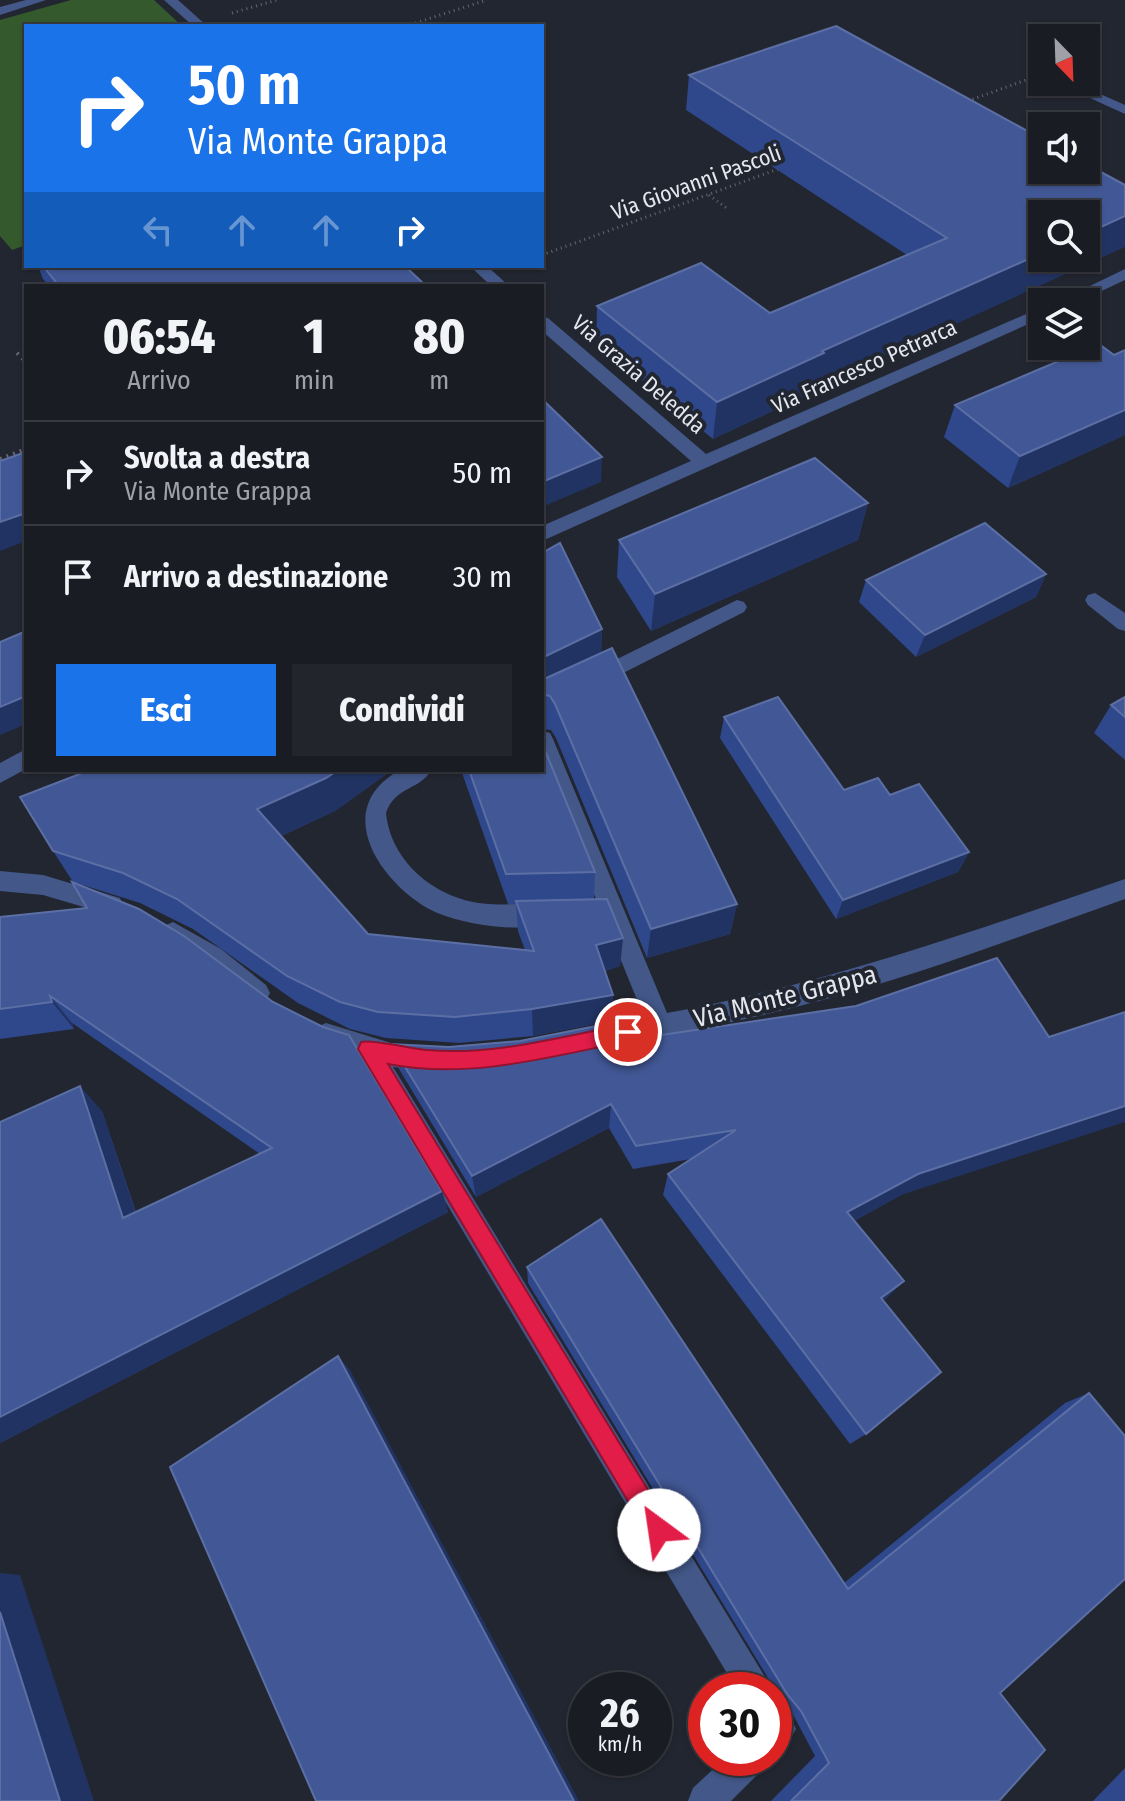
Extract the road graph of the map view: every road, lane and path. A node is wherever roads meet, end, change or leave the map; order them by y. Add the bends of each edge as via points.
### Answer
1 (40, 0) edge
2 (170, 0) edge
3 (487, 0) edge
4 (0, 11) edge
5 (199, 24) edge
6 (412, 24) edge
7 (1028, 80) dead end
8 (1094, 96) edge
9 (955, 106) edge
10 (1125, 110) edge
11 (781, 168) edge
12 (709, 194) junction
13 (728, 209) dead end
14 (544, 254) edge
15 (480, 268) edge
16 (1125, 274) edge
17 (499, 284) edge
18 (1095, 288) edge
19 (1028, 318) edge
20 (544, 324) edge
21 (17, 353) dead end
22 (24, 360) edge
23 (24, 450) edge
24 (0, 459) edge
25 (705, 463) junction
26 (544, 533) edge
27 (1095, 600) dead end
28 (737, 607) edge
29 (1125, 624) edge
30 (544, 705) edge
31 (544, 744) edge
32 (24, 759) edge
33 (417, 772) edge
34 (0, 774) edge
35 (0, 881) edge
36 (1125, 889) edge
37 (613, 915) junction
38 (276, 1008) edge
39 (308, 1026) edge
40 (660, 1026) junction
41 (566, 1044) edge
42 (368, 1049) junction
43 (453, 1061) edge
44 (745, 1672) edge
45 (732, 1776) edge
46 (706, 1801) edge

1 - 4 street
2 - 5 street
3 - 6 path
7 - 9 path
8 - 10 street
11 - 12 path, Via Giovanni Pascoli
12 - 13 path
12 - 14 path, Via Giovanni Pascoli
15 - 17 street
16 - 18 street
19 - 25 street, Via Francesco Petrarca
20 - 25 street, Via Grazia Deledda
21 - 22 path
23 - 24 path
25 - 26 street, Via Francesco Petrarca
27 - 29 street
28 - 30 street
31 - 37 street
32 - 34 street
33 - 37 street via 380,799 374,824 384,848 432,899 492,915
35 - 38 street via 43,885 142,917 195,945
36 - 40 street, Via Monte Grappa via 843,984
37 - 40 street
39 - 42 street
40 - 41 street, Via Monte Grappa
42 - 43 street
42 - 44 street
45 - 46 street

